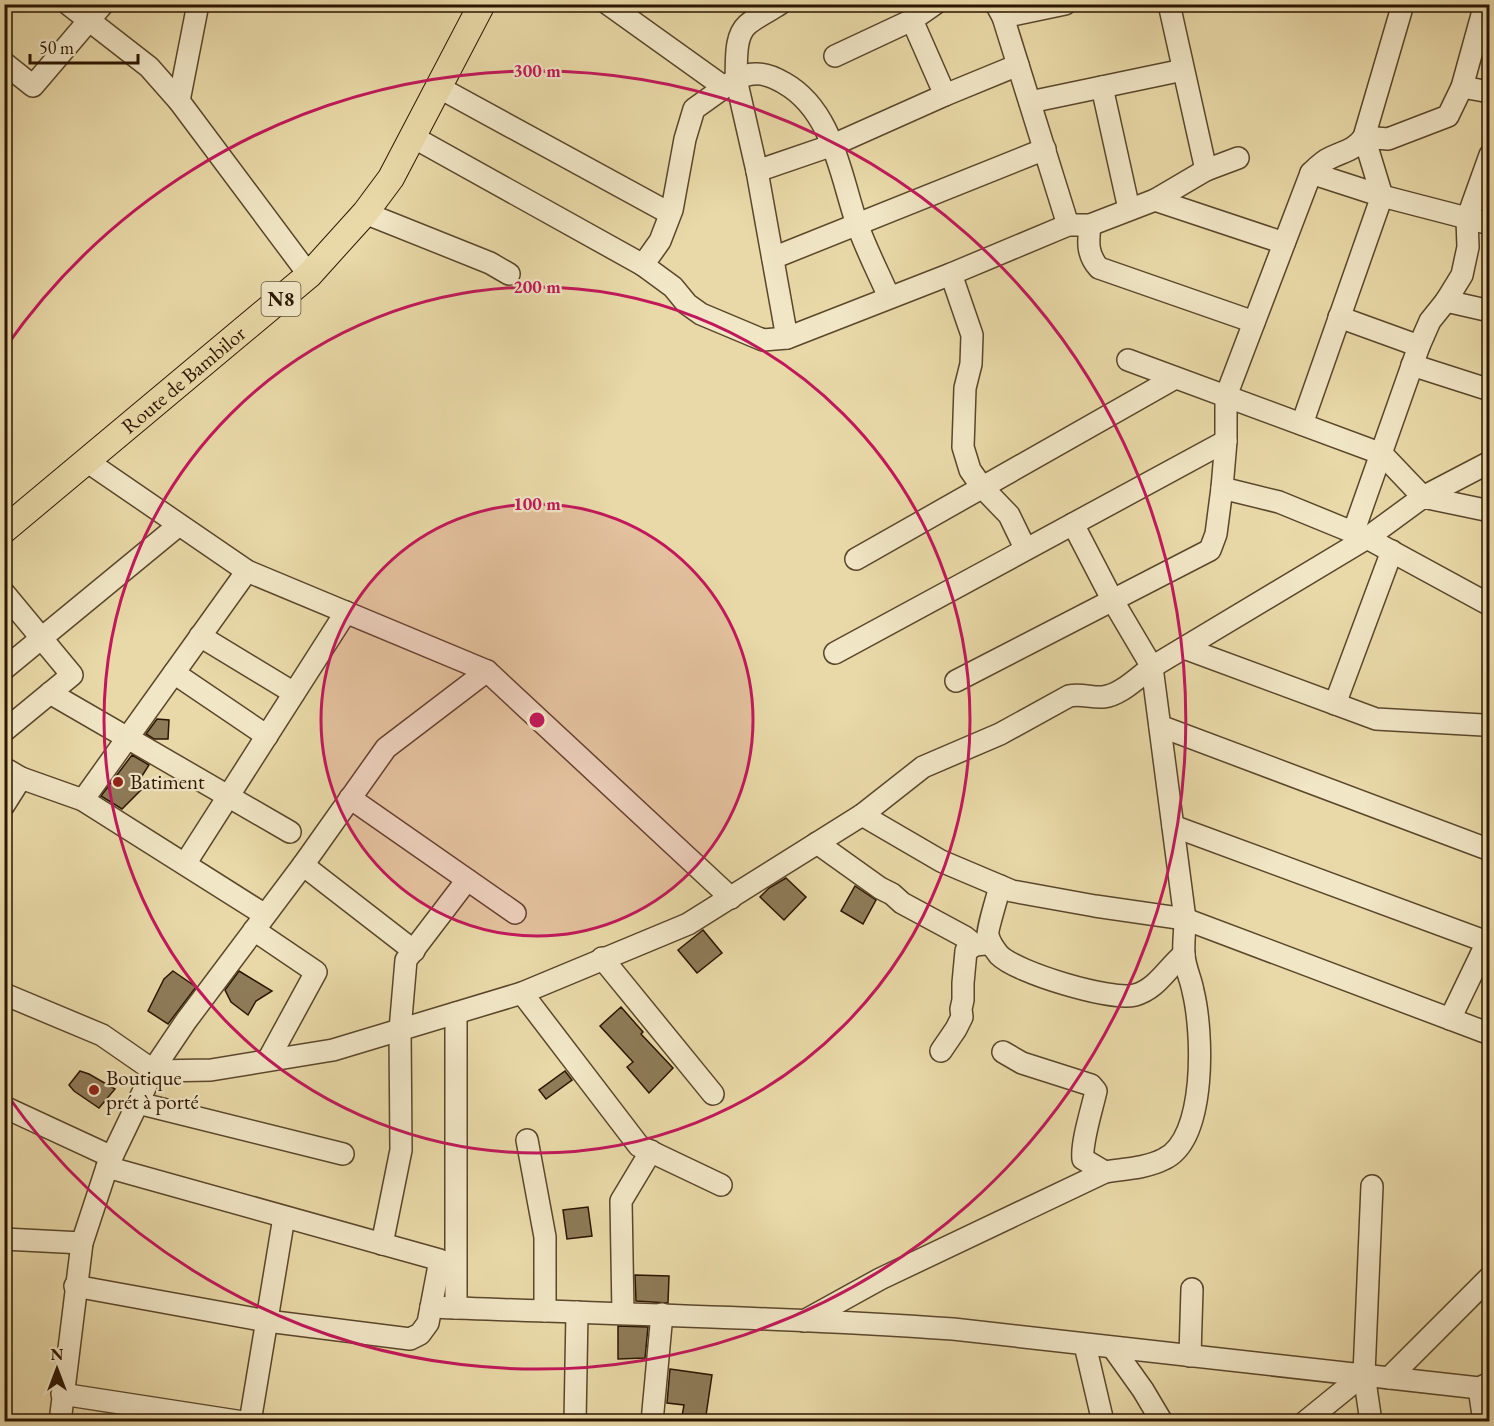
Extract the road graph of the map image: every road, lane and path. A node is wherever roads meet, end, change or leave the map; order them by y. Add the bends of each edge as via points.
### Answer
1 (69, 4) edge
2 (104, 4) edge
3 (198, 4) edge
4 (482, 4) edge
5 (608, 4) edge
6 (780, 4) edge
7 (935, 4) edge
8 (1065, 4) edge
9 (1169, 4) edge
10 (1403, 4) edge
11 (1485, 4) edge
12 (1000, 11) edge
13 (912, 20) junction
14 (89, 21) junction
15 (835, 56) dead end
16 (4, 63) edge
17 (1018, 65) junction
18 (1183, 70) junction
19 (730, 83) junction
20 (440, 87) junction
21 (1102, 87) junction
22 (1462, 87) junction
23 (1490, 92) edge
24 (945, 95) junction
25 (178, 101) junction
26 (1030, 102) junction
27 (413, 137) junction
28 (1364, 137) junction
29 (833, 145) junction
30 (1045, 149) junction
31 (1490, 155) edge
32 (1238, 158) dead end
33 (1206, 170) junction
34 (758, 171) junction
35 (1311, 173) junction
36 (1483, 187) edge
37 (1382, 196) junction
38 (1155, 200) junction
39 (1129, 209) junction
40 (365, 213) junction
41 (669, 213) junction
42 (1467, 219) junction
43 (857, 223) junction
44 (1490, 224) edge
45 (1068, 225) junction
46 (1090, 225) junction
47 (1284, 243) junction
48 (773, 258) junction
49 (643, 265) junction
50 (951, 273) junction
51 (509, 274) dead end
52 (309, 275) junction
53 (889, 297) junction
54 (1446, 301) junction
55 (1490, 311) edge
56 (1339, 317) junction
57 (1254, 322) junction
58 (787, 338) junction
59 (1415, 355) junction
60 (1128, 360) dead end
61 (1175, 378) junction
62 (1490, 390) edge
63 (1226, 396) junction
64 (1302, 424) junction
65 (1226, 441) junction
66 (1382, 454) junction
67 (88, 462) junction
68 (1490, 462) edge
69 (982, 487) junction
70 (1222, 488) junction
71 (1423, 497) junction
72 (1490, 511) edge
73 (10, 521) edge
74 (1073, 524) junction
75 (179, 525) junction
76 (1360, 535) junction
77 (1025, 548) junction
78 (1392, 551) junction
79 (856, 559) dead end
80 (247, 571) junction
81 (4, 593) edge
82 (1113, 601) junction
83 (1490, 604) edge
84 (346, 612) junction
85 (200, 636) junction
86 (41, 638) junction
87 (1184, 648) junction
88 (835, 653) dead end
89 (1152, 667) junction
90 (4, 669) edge
91 (486, 671) junction
92 (174, 673) junction
93 (956, 681) dead end
94 (50, 693) junction
95 (294, 693) junction
96 (1335, 704) junction
97 (1483, 725) dead end
98 (1160, 726) junction
99 (4, 731) edge
100 (267, 736) junction
101 (128, 738) junction
102 (13, 773) edge
103 (228, 796) junction
104 (351, 798) junction
105 (83, 800) junction
106 (4, 805) edge
107 (862, 815) junction
108 (1173, 826) junction
109 (290, 832) dead end
110 (817, 843) junction
111 (1490, 850) edge
112 (185, 864) junction
113 (303, 865) junction
114 (467, 880) junction
115 (1000, 886) junction
116 (731, 898) junction
117 (515, 913) dead end
118 (1185, 919) junction
119 (260, 922) junction
120 (1489, 940) edge
121 (983, 944) junction
122 (414, 951) junction
123 (1184, 954) junction
124 (602, 958) junction
125 (522, 993) junction
126 (4, 994) edge
127 (456, 1013) junction
128 (1450, 1019) junction
129 (400, 1030) junction
130 (1490, 1034) edge
131 (942, 1051) dead end
132 (1003, 1052) dead end
133 (268, 1060) junction
134 (154, 1071) junction
135 (713, 1094) dead end
136 (138, 1103) junction
137 (4, 1107) edge
138 (527, 1140) dead end
139 (651, 1151) junction
140 (343, 1154) dead end
141 (110, 1162) junction
142 (1106, 1172) junction
143 (721, 1185) dead end
144 (1372, 1186) dead end
145 (284, 1217) junction
146 (4, 1239) edge
147 (82, 1243) junction
148 (382, 1244) junction
149 (1490, 1277) edge
150 (75, 1286) junction
151 (1192, 1289) dead end
152 (431, 1307) junction
153 (456, 1308) junction
154 (545, 1311) junction
155 (577, 1312) junction
156 (623, 1313) junction
157 (662, 1314) junction
158 (267, 1321) junction
159 (804, 1321) junction
160 (1085, 1346) junction
161 (1113, 1348) junction
162 (1190, 1356) junction
163 (1364, 1374) junction
164 (1389, 1378) junction
165 (1484, 1385) edge
166 (62, 1394) junction
167 (60, 1422) edge
168 (243, 1422) edge
169 (250, 1422) edge
170 (575, 1422) edge
171 (652, 1422) edge
172 (1103, 1422) edge
173 (1162, 1422) edge
174 (1305, 1422) edge
175 (1371, 1422) edge
176 (1484, 1422) edge

1 - 14 street
2 - 14 street
3 - 25 street
4 - 20 main road, Route de Bambilor / N8
5 - 19 street
6 - 19 street via 742,31
7 - 13 street
8 - 12 street
9 - 18 street
10 - 28 street
11 - 22 street
12 - 17 street
13 - 15 street
13 - 24 street
14 - 16 street via 33,86
14 - 25 street via 149,67
17 - 24 street
17 - 26 street
18 - 21 street
18 - 33 street
19 - 29 street via 753,74 771,75 806,100
19 - 34 street
19 - 41 street via 694,109
20 - 27 main road, Route de Bambilor / N8
20 - 41 street
21 - 26 street
21 - 39 street
22 - 23 street
22 - 28 street via 1448,117 1388,139
24 - 29 street
25 - 52 street
26 - 30 street
27 - 40 main road, Route de Bambilor / N8 via 391,178
27 - 49 street
28 - 35 street
28 - 37 street
29 - 34 street
29 - 43 street
30 - 43 street
30 - 45 street
31 - 36 street
32 - 33 street
33 - 38 street
34 - 48 street
35 - 37 street
35 - 47 street
36 - 42 street
37 - 42 street
37 - 56 street
38 - 39 street
38 - 47 street
39 - 46 street
40 - 51 street
40 - 52 main road, Route de Bambilor / N8
41 - 49 street via 660,241
42 - 44 street
42 - 54 street via 1468,248 1462,275
43 - 48 street
43 - 53 street
45 - 46 street
45 - 50 street
46 - 57 street via 1088,244 1098,268
47 - 57 street
48 - 58 street
49 - 58 street via 701,314 763,340
50 - 53 street
50 - 69 street via 972,335 963,447 970,470
52 - 67 main road, Route de Bambilor / N8
53 - 58 street
54 - 55 street
54 - 59 street via 1430,321
56 - 59 street
56 - 64 street
57 - 63 street
59 - 62 street
59 - 66 street
60 - 61 street
61 - 63 street
61 - 69 street
63 - 64 street
63 - 65 street
64 - 66 street
65 - 70 street
65 - 74 street
66 - 71 street
66 - 76 street
67 - 73 main road, Route de Bambilor / N8
67 - 75 street
68 - 71 street
69 - 77 street via 1009,515
69 - 79 street
70 - 76 street via 1279,502
70 - 82 street via 1210,550
71 - 72 street
71 - 76 street
74 - 77 street
74 - 82 street
75 - 80 street
75 - 86 street
76 - 78 street
76 - 87 street
77 - 88 street
78 - 83 street
78 - 96 street
80 - 84 street
80 - 85 street
81 - 86 street
82 - 89 street
82 - 93 street
84 - 91 street
84 - 95 street
85 - 92 street
85 - 95 street
86 - 90 street
86 - 94 street via 72,675
87 - 89 street
87 - 96 street
89 - 98 street
89 - 107 street via 1111,695 1069,696 1000,734 923,767
91 - 104 street via 386,747
91 - 116 street
92 - 100 street
92 - 101 street
94 - 99 street
94 - 101 street
95 - 100 street
96 - 97 street via 1376,719
98 - 108 street
98 - 111 street
100 - 103 street
101 - 103 street
101 - 105 street
102 - 105 street
102 - 106 street
103 - 109 street
103 - 112 street
104 - 113 street
104 - 114 street
105 - 112 street
107 - 110 street
107 - 115 street via 941,861
108 - 118 street
108 - 120 street
110 - 116 street
110 - 121 street via 879,888
112 - 119 street
113 - 119 street
113 - 122 street
114 - 117 street
114 - 122 street
115 - 118 street via 1095,906
115 - 121 street
116 - 124 street via 688,924
118 - 123 street
118 - 128 street
119 - 133 street via 316,972
119 - 134 street
120 - 128 street
121 - 123 street via 1029,972 1118,995 1134,995 1160,981
121 - 131 street via 966,951 962,1017
122 - 129 street via 406,960
123 - 142 street via 1194,992 1200,1043 1195,1108 1189,1131 1178,1149 1164,1159
124 - 125 street
124 - 135 street
125 - 127 street
125 - 139 street via 639,1146
126 - 134 street via 102,1035
127 - 129 street
127 - 153 street
128 - 130 street
129 - 133 street via 333,1050
129 - 148 street via 402,1150
132 - 142 street via 1022,1063 1091,1085 1096,1091 1082,1148 1083,1159
133 - 134 street via 211,1070
134 - 136 street
136 - 140 street
136 - 141 street
137 - 141 street
138 - 154 street via 545,1237
139 - 143 street
139 - 156 street via 621,1201
141 - 145 street
141 - 147 street
142 - 159 street via 880,1279
144 - 163 street
145 - 148 street
145 - 158 street
146 - 147 street
147 - 150 street
148 - 152 street via 440,1260
149 - 164 street
150 - 158 street
150 - 166 street
151 - 162 street
152 - 153 street
152 - 158 street via 428,1323 410,1339
153 - 154 street
154 - 155 street
155 - 156 street
155 - 170 street
156 - 157 street
157 - 159 street
157 - 171 street
158 - 169 street
159 - 160 street via 953,1329
160 - 161 street
160 - 172 street
161 - 162 street
161 - 173 street
162 - 163 street
163 - 164 street
163 - 174 street
163 - 175 street
164 - 165 street
165 - 176 street
166 - 167 street
166 - 168 street

